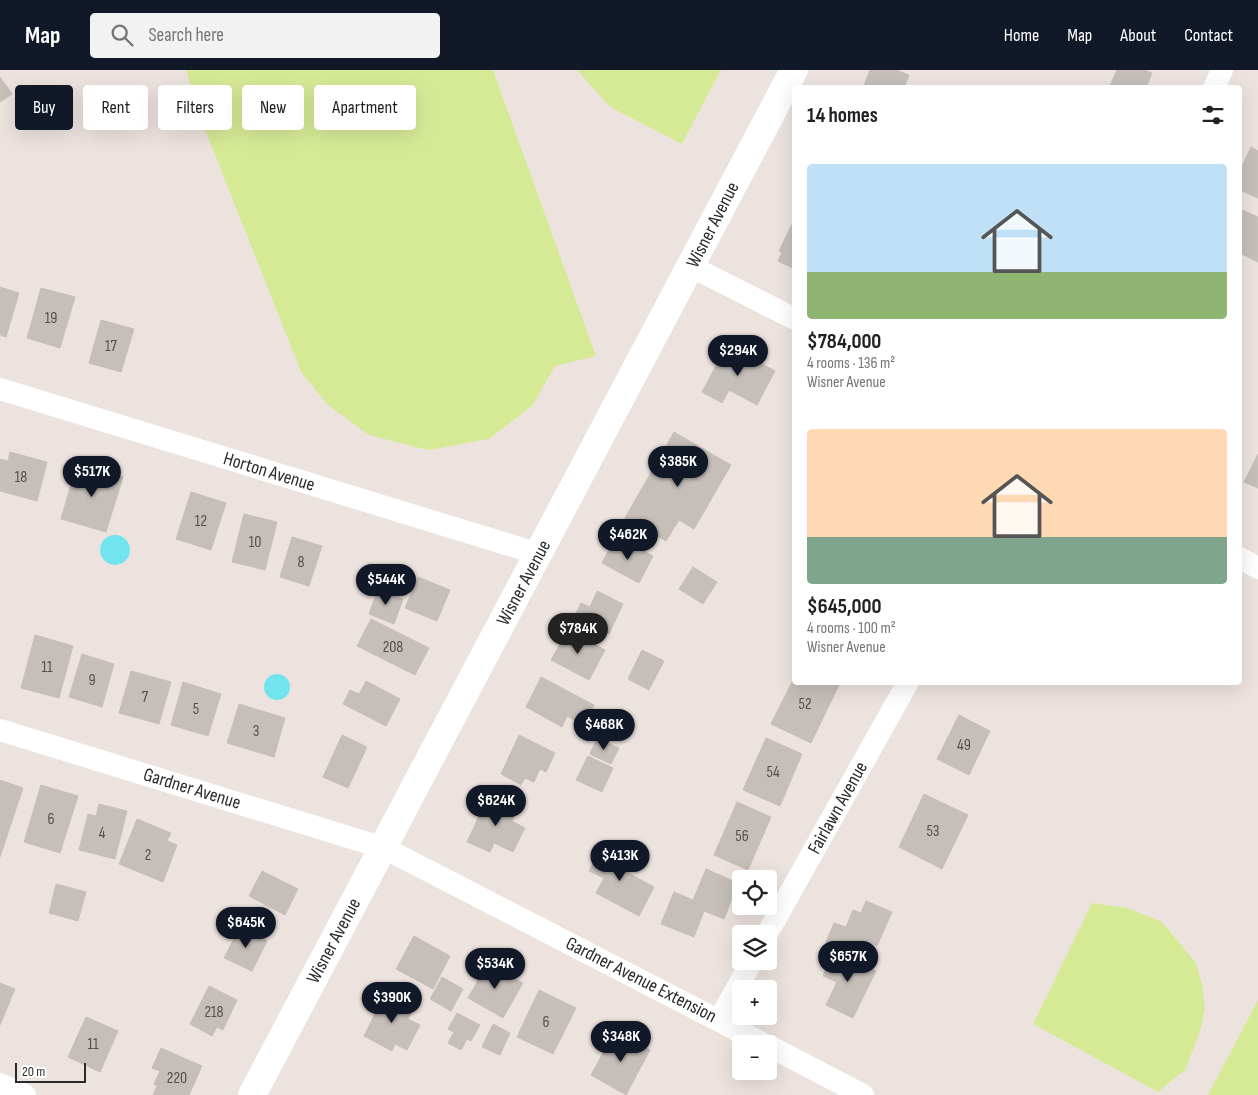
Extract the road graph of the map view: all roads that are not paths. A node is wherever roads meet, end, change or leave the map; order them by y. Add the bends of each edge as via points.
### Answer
1 (794, 70) edge
2 (1222, 70) edge
3 (1215, 85) edge
4 (692, 267) junction
5 (792, 317) edge
6 (0, 389) edge
7 (539, 554) junction
8 (1242, 559) edge
9 (1258, 568) edge
10 (906, 685) edge
11 (0, 730) edge
12 (384, 848) junction
13 (772, 925) edge
14 (747, 970) edge
15 (719, 1020) junction
16 (747, 1035) edge
17 (777, 1050) edge
18 (0, 1084) edge
19 (25, 1095) edge
20 (252, 1095) edge
21 (863, 1095) edge

1 - 4 street, Wisner Avenue
2 - 3 street
4 - 5 street
4 - 7 street, Wisner Avenue
6 - 7 street, Horton Avenue
7 - 12 street, Wisner Avenue
8 - 9 street
10 - 13 street, Fairlawn Avenue
11 - 12 street, Gardner Avenue
12 - 15 street, Gardner Avenue Extension
12 - 20 street, Wisner Avenue
14 - 15 street
15 - 16 street, Gardner Avenue Extension
17 - 21 street
18 - 19 street

